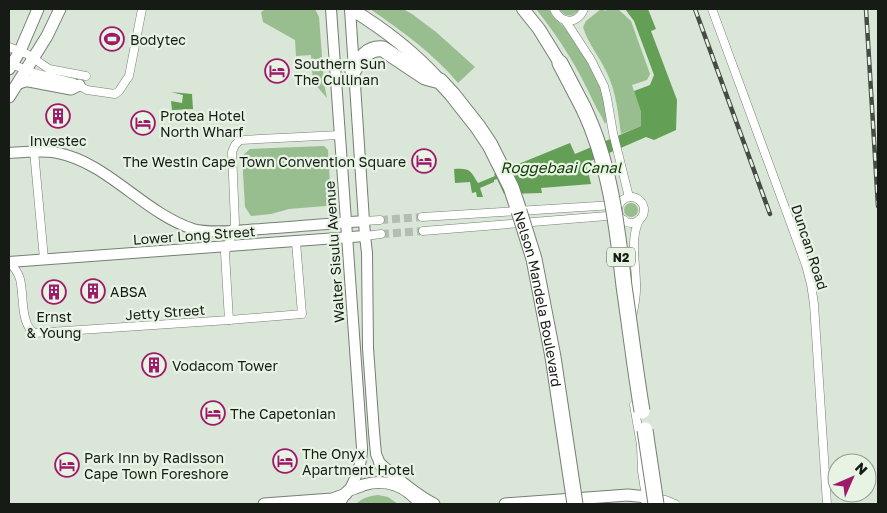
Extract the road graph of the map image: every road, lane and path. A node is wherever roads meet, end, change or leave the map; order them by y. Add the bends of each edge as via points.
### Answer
1 (38, 9) edge
2 (60, 9) edge
3 (142, 9) edge
4 (331, 9) edge
5 (350, 9) edge
6 (523, 9) edge
7 (554, 9) edge
8 (584, 9) edge
9 (712, 9) edge
10 (579, 16) junction
11 (566, 20) junction
12 (584, 48) junction
13 (14, 49) edge
14 (33, 58) junction
15 (560, 63) joint
16 (10, 65) edge
17 (26, 70) junction
18 (353, 71) junction
19 (442, 82) junction
20 (19, 83) junction
21 (84, 84) junction
22 (9, 98) edge
23 (340, 134) junction
24 (34, 152) junction
25 (9, 153) edge
26 (629, 196) junction
27 (619, 204) junction
28 (422, 217) tunnel mouth
29 (380, 220) tunnel mouth
30 (639, 220) junction
31 (364, 221) junction
32 (625, 221) junction
33 (346, 222) junction
34 (234, 230) junction
35 (423, 231) tunnel mouth
36 (381, 234) tunnel mouth
37 (365, 236) junction
38 (347, 237) junction
39 (296, 242) junction
40 (634, 242) junction
41 (227, 246) junction
42 (44, 260) junction
43 (9, 262) edge
44 (229, 320) junction
45 (380, 464) junction
46 (393, 484) junction
47 (347, 493) junction
48 (591, 501) edge
49 (650, 502) edge
50 (420, 503) edge
51 (264, 504) edge
52 (339, 504) edge
53 (434, 504) edge
54 (505, 504) edge
55 (575, 504) edge
56 (675, 504) edge
57 (827, 504) edge

1 - 13 main road
2 - 14 main road
3 - 21 street via 129,76 122,88 115,94
4 - 23 street, Walter Sisulu Avenue
5 - 18 street, Walter Sisulu Avenue
5 - 19 main road, Nelson Mandela Boulevard via 414,54
6 - 15 main road, N2
7 - 11 street
8 - 10 street
9 - 57 street, Duncan Road via 811,284
10 - 11 street
10 - 12 street via 577,31
11 - 12 street
12 - 26 street via 604,86
13 - 14 street
13 - 16 main road
14 - 17 main road
14 - 21 street
15 - 49 highway, N2, bridge via 587,115 605,167 617,226
16 - 17 street
17 - 20 main road
17 - 21 street
18 - 19 highway via 361,57 380,48 425,78
18 - 31 street, Walter Sisulu Avenue
19 - 55 highway, Nelson Mandela Boulevard, bridge via 490,145 511,187 527,234 553,357
20 - 21 main road via 29,81 71,89
20 - 22 main road
23 - 33 street, Walter Sisulu Avenue
23 - 34 street via 240,140 232,152
24 - 25 street
24 - 34 street via 57,153 81,160 152,208 192,228
24 - 42 street
26 - 27 street
26 - 30 street via 636,197 644,206 644,214
27 - 28 street
27 - 32 street via 618,213
29 - 31 street
30 - 32 street
30 - 40 street
31 - 33 street
31 - 37 street, Walter Sisulu Avenue
32 - 35 street via 607,216
32 - 40 street
33 - 34 street
33 - 38 street, Walter Sisulu Avenue
34 - 41 street
36 - 37 street, Lower Long Street
37 - 38 street, Lower Long Street
37 - 45 street, Walter Sisulu Avenue via 368,348 375,445
38 - 39 street, Lower Long Street
38 - 47 street, Walter Sisulu Avenue via 362,456 360,469
39 - 41 street, Lower Long Street
39 - 44 street, Jetty Street via 302,314
40 - 49 street via 636,290 627,351 642,472
41 - 42 street, Lower Long Street
41 - 44 street
42 - 43 street, Lower Long Street
43 - 44 street, Jetty Street via 19,276 26,321 35,332
45 - 46 street, Walter Sisulu Avenue
45 - 53 main road
46 - 47 main road via 368,484
46 - 50 main road via 406,490
47 - 51 main road via 332,499
47 - 52 main road
48 - 49 main road via 628,495
48 - 54 main road
49 - 56 street via 665,500

